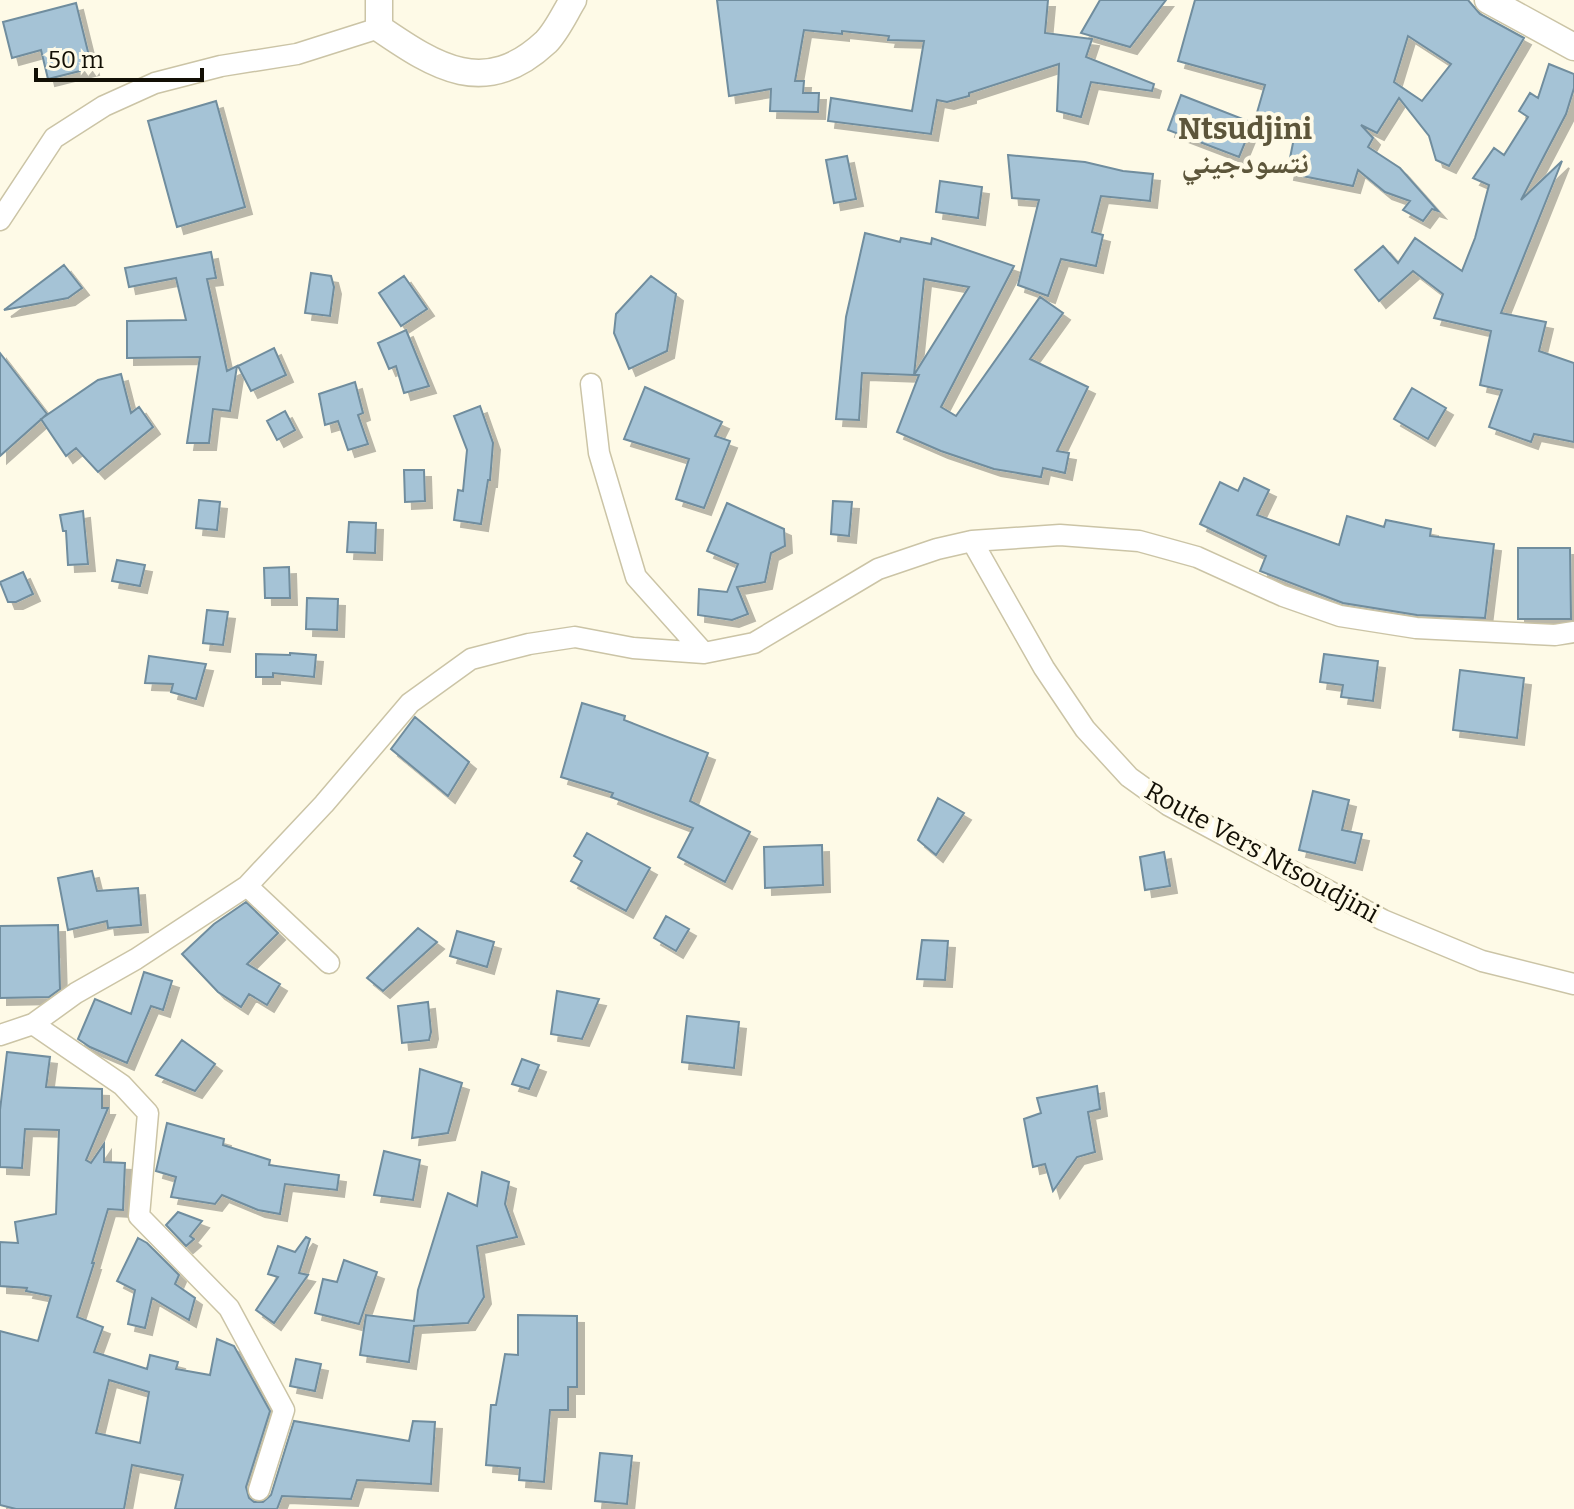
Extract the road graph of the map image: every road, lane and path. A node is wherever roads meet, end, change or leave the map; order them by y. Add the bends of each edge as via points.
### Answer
1 (379, 0) edge
2 (573, 0) edge
3 (1488, 0) edge
4 (379, 28) junction
5 (1574, 47) edge
6 (0, 220) edge
7 (591, 384) dead end
8 (972, 541) junction
9 (1574, 632) edge
10 (704, 653) junction
11 (247, 886) junction
12 (329, 963) dead end
13 (1574, 984) edge
14 (33, 1024) junction
15 (0, 1035) edge
16 (259, 1490) dead end

1 - 4 street
2 - 4 street via 547,40 519,61 488,74 428,61
3 - 5 street
4 - 6 street via 297,54 155,83 104,106 54,138
7 - 10 street via 599,453 636,577
8 - 9 street via 1060,535 1139,541 1197,557 1340,616 1416,628
8 - 10 street via 878,569 754,643
8 - 13 street, Route Vers Ntsoudjini via 1044,668 1085,729 1129,777 1168,805 1383,920 1482,961
10 - 11 street via 575,637 471,659 410,703
11 - 12 street
11 - 14 street
14 - 15 street
14 - 16 street via 122,1085 148,1113 139,1216 229,1308 284,1410

